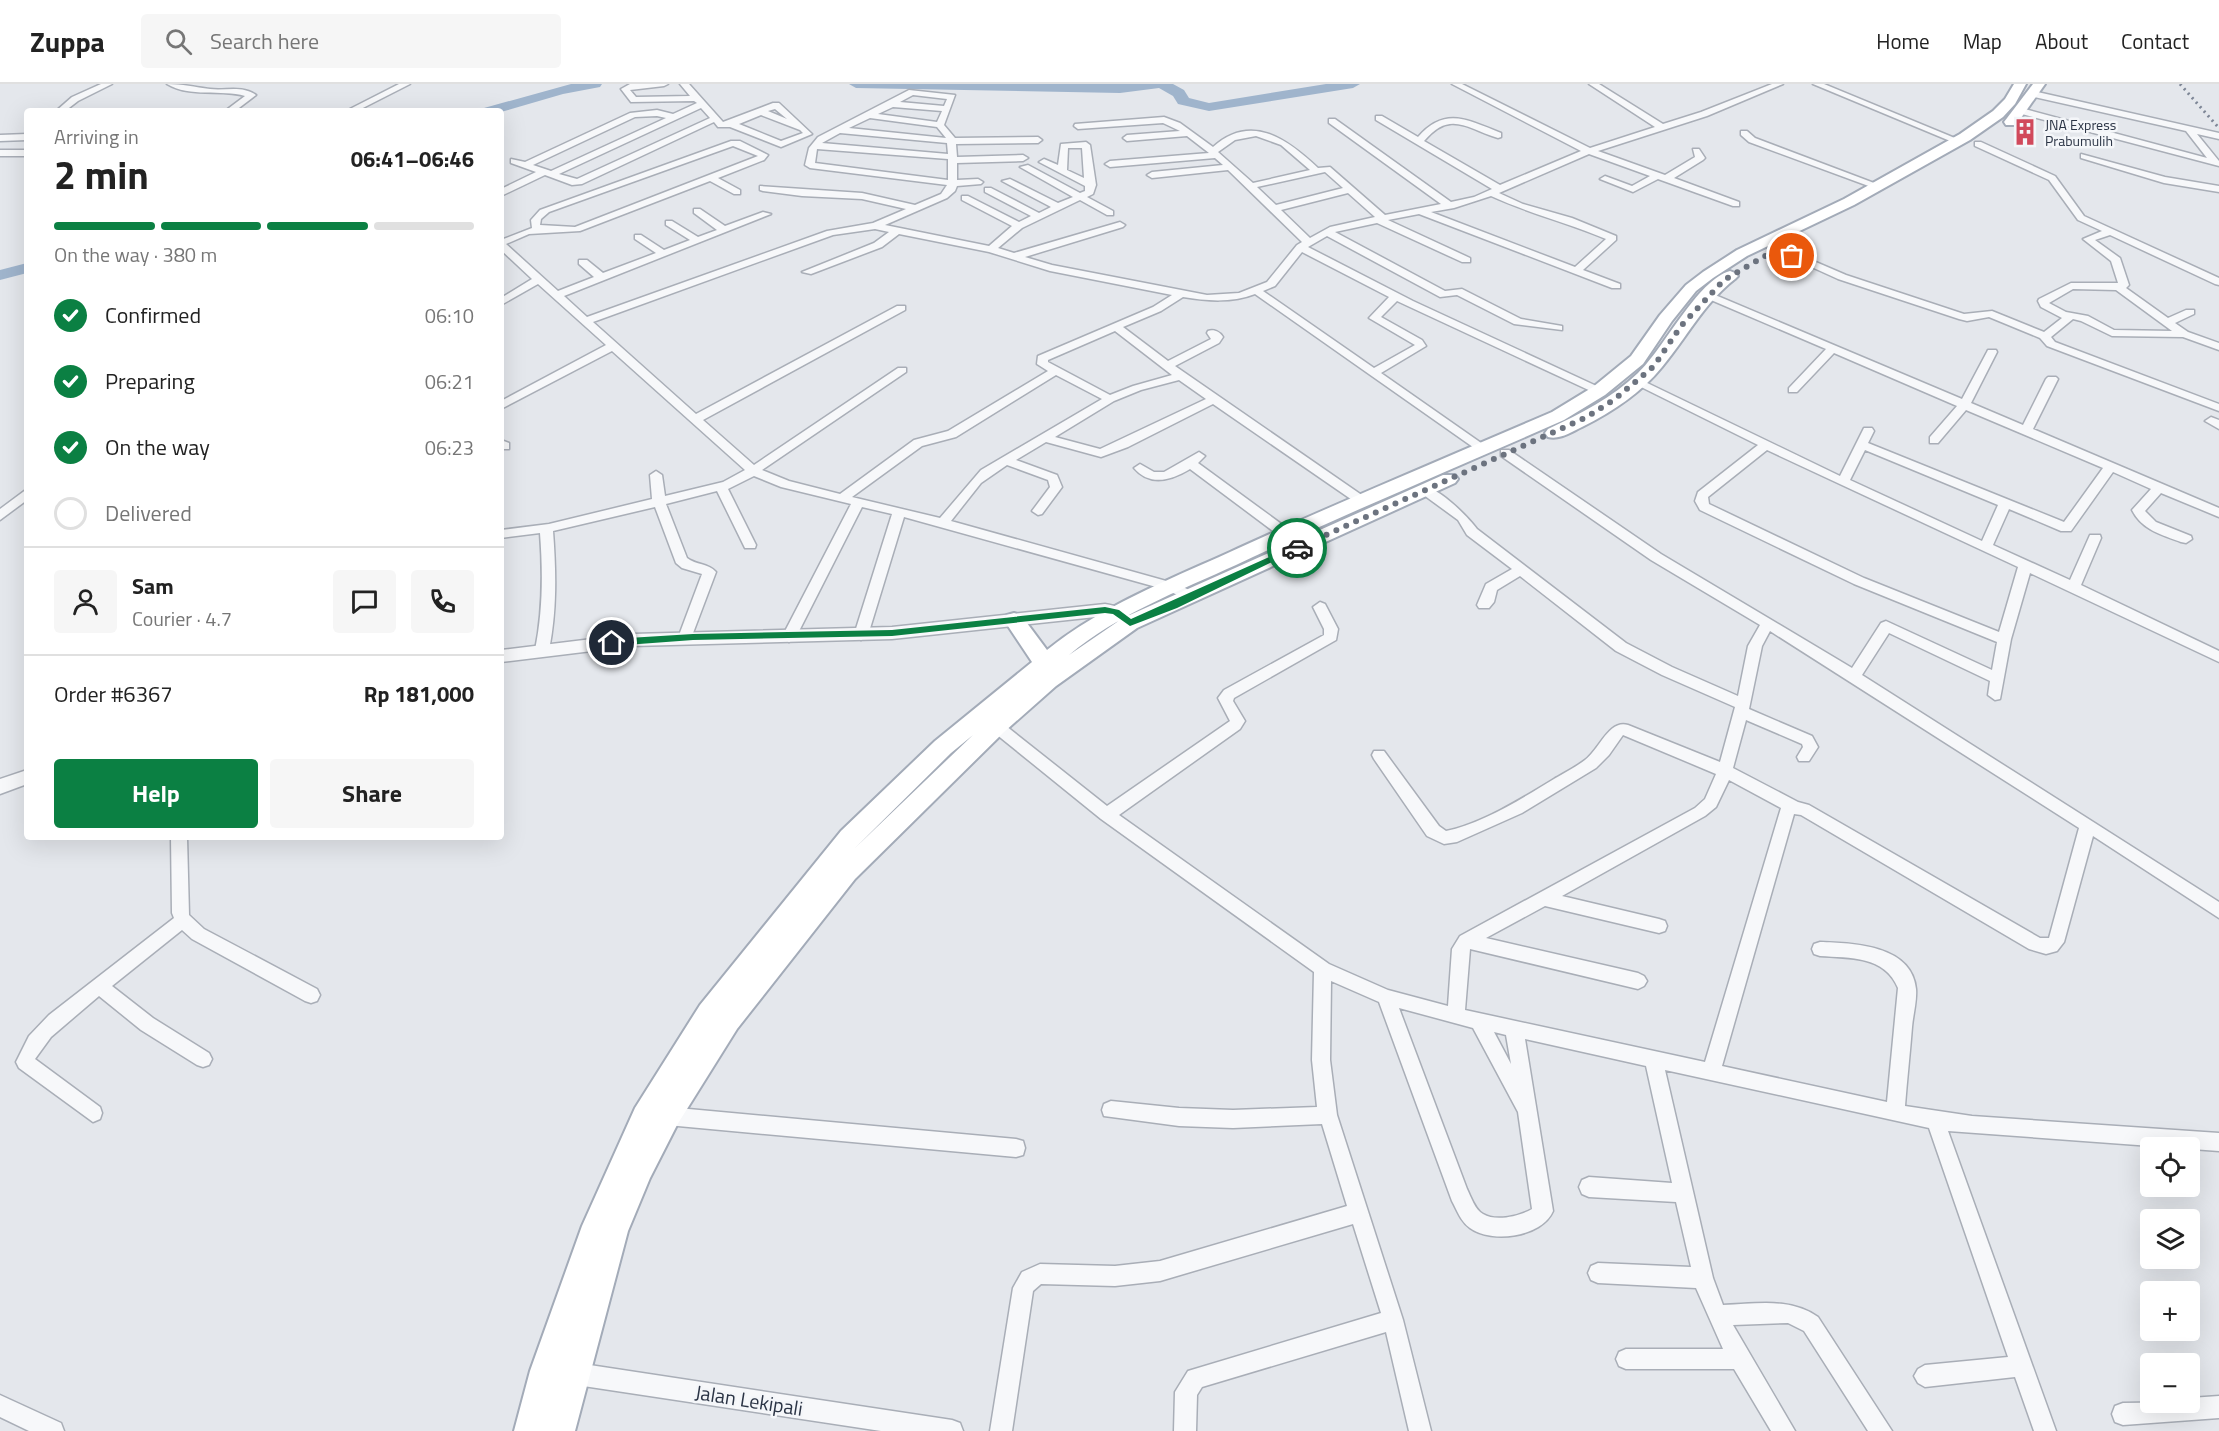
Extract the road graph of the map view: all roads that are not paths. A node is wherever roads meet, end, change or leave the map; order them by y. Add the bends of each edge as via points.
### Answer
1 (108, 84) edge
2 (171, 84) edge
3 (385, 84) edge
4 (406, 84) edge
5 (664, 84) edge
6 (684, 84) edge
7 (1456, 84) edge
8 (1593, 84) edge
9 (1779, 84) edge
10 (1817, 84) edge
11 (196, 86) edge
12 (2030, 87) edge
13 (393, 92) junction
14 (657, 100) junction
15 (699, 101) junction
16 (893, 104) junction
17 (64, 108) edge
18 (234, 108) edge
19 (357, 108) edge
20 (947, 109) junction
21 (2021, 111) junction
22 (648, 113) junction
23 (869, 115) junction
24 (674, 117) junction
25 (1379, 118) dead end
26 (714, 119) junction
27 (1332, 121) dead end
28 (732, 124) junction
29 (940, 125) junction
30 (1078, 126) dead end
31 (1662, 127) junction
32 (2189, 129) junction
33 (839, 130) junction
34 (596, 133) junction
35 (1189, 133) junction
36 (1744, 133) dead end
37 (1498, 135) dead end
38 (24, 136) edge
39 (2219, 136) edge
40 (0, 138) edge
41 (1127, 138) dead end
42 (1038, 140) dead end
43 (952, 141) junction
44 (1419, 141) junction
45 (2219, 141) edge
46 (620, 142) junction
47 (1978, 144) junction
48 (815, 145) junction
49 (2205, 149) junction
50 (1589, 151) junction
51 (1696, 151) dead end
52 (0, 153) edge
53 (24, 153) edge
54 (1947, 153) junction
55 (640, 154) junction
56 (1215, 154) junction
57 (2084, 156) dead end
58 (953, 158) junction
59 (514, 161) dead end
60 (1044, 162) dead end
61 (1110, 164) dead end
62 (526, 165) junction
63 (2218, 165) edge
64 (1230, 167) junction
65 (1315, 170) junction
66 (1062, 171) junction
67 (547, 174) junction
68 (1152, 175) dead end
69 (711, 177) junction
70 (1662, 177) junction
71 (1605, 179) dead end
72 (1007, 181) dead end
73 (978, 182) dead end
74 (953, 183) junction
75 (1091, 184) junction
76 (1250, 186) junction
77 (1878, 186) junction
78 (763, 188) dead end
79 (1352, 189) junction
80 (2219, 189) edge
81 (988, 190) dead end
82 (504, 192) edge
83 (737, 192) dead end
84 (1496, 192) junction
85 (965, 198) dead end
86 (1080, 198) junction
87 (1736, 204) dead end
88 (1451, 206) junction
89 (915, 208) junction
90 (1059, 208) junction
91 (1272, 209) junction
92 (697, 211) dead end
93 (1422, 212) junction
94 (1110, 213) dead end
95 (766, 214) dead end
96 (1040, 217) junction
97 (1380, 219) junction
98 (669, 223) dead end
99 (1120, 225) dead end
100 (875, 226) junction
101 (1019, 226) junction
102 (724, 230) junction
103 (898, 230) junction
104 (530, 231) junction
105 (1327, 232) junction
106 (2109, 232) junction
107 (638, 237) dead end
108 (698, 241) junction
109 (504, 243) edge
110 (1305, 244) junction
111 (504, 247) edge
112 (991, 249) junction
113 (1777, 249) junction
114 (664, 254) junction
115 (1016, 256) junction
116 (1466, 260) dead end
117 (584, 262) dead end
118 (1576, 271) junction
119 (807, 272) dead end
120 (602, 278) junction
121 (538, 279) junction
122 (2219, 282) edge
123 (1616, 286) dead end
124 (2118, 287) junction
125 (1257, 291) junction
126 (1181, 294) junction
127 (556, 295) junction
128 (1708, 295) junction
129 (1396, 296) junction
130 (504, 300) edge
131 (901, 308) dead end
132 (2190, 312) dead end
133 (2066, 315) junction
134 (585, 321) junction
135 (2168, 322) junction
136 (1115, 326) junction
137 (1558, 328) dead end
138 (1212, 333) dead end
139 (2184, 334) junction
140 (2045, 336) junction
141 (613, 346) junction
142 (2219, 347) edge
143 (1833, 348) junction
144 (1992, 352) dead end
145 (1167, 366) junction
146 (902, 370) dead end
147 (1055, 371) junction
148 (1373, 373) junction
149 (1181, 376) junction
150 (2052, 379) dead end
151 (1637, 382) junction
152 (1793, 390) dead end
153 (1599, 391) junction
154 (1110, 399) junction
155 (1214, 399) junction
156 (504, 404) edge
157 (1965, 404) junction
158 (2219, 408) edge
159 (695, 418) junction
160 (1868, 431) dead end
161 (2026, 431) junction
162 (1045, 438) junction
163 (1934, 440) dead end
164 (1767, 444) junction
165 (1861, 444) junction
166 (1480, 448) junction
167 (1506, 453) junction
168 (1006, 461) junction
169 (2110, 467) junction
170 (1140, 468) dead end
171 (753, 471) junction
172 (656, 475) dead end
173 (1843, 482) junction
174 (722, 487) junction
175 (2159, 488) junction
176 (1425, 490) junction
177 (24, 496) edge
178 (841, 499) junction
179 (1362, 501) junction
180 (659, 502) junction
181 (858, 503) junction
182 (2005, 504) junction
183 (1038, 511) dead end
184 (899, 512) junction
185 (2219, 513) edge
186 (0, 516) edge
187 (943, 523) junction
188 (546, 528) junction
189 (504, 534) edge
190 (2095, 538) dead end
191 (2186, 539) dead end
192 (1282, 542) junction
193 (750, 545) dead end
194 (1986, 547) junction
195 (2025, 566) junction
196 (1521, 570) junction
197 (1172, 587) junction
198 (2073, 587) junction
199 (1192, 597) junction
200 (1484, 604) dead end
201 (1320, 607) dead end
202 (1123, 617) junction
203 (1014, 620) junction
204 (1767, 624) junction
205 (861, 635) junction
206 (789, 637) junction
207 (685, 638) junction
208 (2004, 639) junction
209 (542, 650) junction
210 (504, 656) edge
211 (2219, 657) edge
212 (1050, 670) junction
213 (1854, 676) junction
214 (1997, 678) junction
215 (1995, 695) dead end
216 (1742, 708) junction
217 (996, 726) junction
218 (1379, 755) dead end
219 (1804, 757) dead end
220 (1725, 771) junction
221 (24, 778) edge
222 (0, 787) edge
223 (1795, 808) junction
224 (1107, 815) junction
225 (2088, 825) junction
226 (179, 840) edge
227 (1541, 898) junction
228 (2219, 911) edge
229 (183, 920) junction
230 (1659, 926) dead end
231 (1466, 941) junction
232 (1820, 950) dead end
233 (1323, 969) junction
234 (1638, 981) dead end
235 (99, 986) junction
236 (311, 995) dead end
237 (1386, 997) junction
238 (1456, 1016) junction
239 (1479, 1021) junction
240 (1514, 1029) junction
241 (203, 1059) dead end
242 (1653, 1059) junction
243 (1711, 1071) junction
244 (1111, 1110) dead end
245 (1895, 1112) junction
246 (93, 1113) dead end
247 (1328, 1115) junction
248 (667, 1116) junction
249 (1528, 1118) junction
250 (1935, 1120) junction
251 (2219, 1142) edge
252 (1016, 1148) dead end
253 (1589, 1187) dead end
254 (1683, 1193) junction
255 (1358, 1214) junction
256 (1598, 1273) dead end
257 (1702, 1278) junction
258 (1717, 1315) junction
259 (1393, 1320) junction
260 (1626, 1359) dead end
261 (1738, 1359) junction
262 (2021, 1366) junction
263 (559, 1372) junction
264 (1925, 1376) dead end
265 (0, 1406) edge
266 (2219, 1407) edge
267 (2123, 1414) dead end
268 (53, 1431) edge
269 (531, 1431) edge
270 (559, 1431) edge
271 (952, 1431) edge
272 (1001, 1431) edge
273 (1185, 1431) edge
274 (1420, 1431) edge
275 (1784, 1431) edge
276 (1881, 1431) edge
277 (2045, 1431) edge

1 - 17 street
2 - 11 street
3 - 13 street
4 - 13 street
5 - 14 street via 625,89 634,100
6 - 15 street
7 - 50 street
8 - 31 street
9 - 31 street
10 - 54 street
11 - 18 street via 215,93 238,91 252,96
12 - 21 main road
12 - 32 street
12 - 54 main road
13 - 19 street
14 - 15 street
14 - 22 street
15 - 24 street
15 - 26 street
16 - 20 street
16 - 20 street via 912,92 948,95 952,97
16 - 23 street
20 - 29 street
21 - 47 main road
21 - 63 street
22 - 24 street
22 - 34 street via 633,115
23 - 29 street
23 - 33 street
24 - 46 street
25 - 44 street
26 - 28 street via 721,125
26 - 55 street
27 - 88 street
28 - 28 street via 759,111 803,128 808,134 781,144
29 - 43 street
30 - 35 street via 1169,120
31 - 50 street
32 - 39 street
32 - 49 street
33 - 43 street
33 - 48 street
34 - 46 street
34 - 62 street
35 - 41 street
35 - 56 street
36 - 77 street via 1752,140
37 - 44 street via 1460,122 1444,121
38 - 40 street
42 - 43 street
43 - 58 street
44 - 84 street
45 - 49 street
46 - 55 street
46 - 67 street
47 - 54 main road
47 - 106 street via 2052,178 2077,215
48 - 58 street
48 - 74 street via 812,166
49 - 63 street
50 - 70 street
50 - 84 street
51 - 70 street via 1700,158
52 - 53 street
54 - 77 main road
54 - 113 main road via 1868,207
55 - 67 street via 579,182
56 - 61 street
56 - 64 street
56 - 65 street via 1228,139 1263,132 1285,144
57 - 80 street via 2164,180
58 - 74 street
58 - 86 street via 1024,163
59 - 62 street
60 - 66 street
62 - 67 street
64 - 68 street
64 - 76 street
65 - 76 street
65 - 79 street via 1330,170
66 - 75 street
66 - 75 street via 1064,146 1086,146
67 - 82 street
69 - 83 street
69 - 104 street via 576,229
69 - 104 street via 763,155 731,144 546,210 537,215
70 - 71 street via 1633,189
70 - 87 street
72 - 90 street
73 - 74 street
74 - 89 street via 949,193
75 - 86 street via 1090,192
76 - 91 street
77 - 153 main road via 1708,274 1678,303 1637,360
78 - 89 street via 862,196
79 - 91 street
79 - 97 street
81 - 96 street
84 - 88 street
84 - 118 street via 1520,206 1613,238
85 - 101 street
86 - 90 street
86 - 94 street
88 - 93 street
89 - 100 street
90 - 96 street
91 - 110 street
92 - 102 street
93 - 97 street
93 - 118 street
95 - 102 street
96 - 101 street
97 - 105 street
97 - 116 street
98 - 108 street
99 - 115 street
100 - 103 street
100 - 134 street via 830,233
101 - 112 street
102 - 108 street
103 - 112 street
103 - 119 street via 878,244
104 - 109 street
105 - 110 street
105 - 137 street via 1444,295 1458,291 1518,322
106 - 122 street
106 - 124 street via 2088,239 2118,262 2124,285
107 - 114 street
108 - 114 street
110 - 125 street via 1279,277
110 - 129 street
111 - 121 street
112 - 115 street
113 - 128 main road via 1742,267
113 - 140 street via 1842,277 1963,317 1988,313
114 - 120 street
115 - 126 street via 1050,268
117 - 120 street
118 - 123 street
120 - 127 street
121 - 127 street
121 - 130 street
124 - 133 street via 2071,286 2043,301
124 - 135 street
125 - 126 street via 1220,298
125 - 148 street
126 - 136 street via 1157,309
127 - 134 street
128 - 143 street
128 - 151 main road via 1654,366
129 - 148 street via 1374,318 1421,346
129 - 153 street
131 - 159 street
132 - 135 street
133 - 139 street via 2084,318 2112,333
133 - 140 street via 2069,320
134 - 141 street
135 - 139 street
136 - 145 street
136 - 147 street via 1042,358 1043,364
138 - 145 street via 1218,337 1215,341
139 - 142 street
140 - 158 street via 2051,344
141 - 156 street
141 - 159 street
143 - 152 street
143 - 157 street
144 - 157 street
145 - 149 street
146 - 171 street
147 - 154 street
147 - 178 street via 952,434 918,443
148 - 166 street
149 - 154 street
149 - 155 street
150 - 161 street
151 - 164 street
151 - 167 main road via 1587,417
153 - 166 main road via 1558,416
154 - 162 street
155 - 162 street via 1101,453
155 - 179 street
157 - 161 street
157 - 163 street
159 - 171 street
160 - 165 street
161 - 169 street
162 - 168 street
164 - 173 street
164 - 208 street via 1702,495 1704,507 1858,581
165 - 173 street
165 - 182 street
166 - 179 main road
167 - 176 main road
167 - 204 street via 1647,552
168 - 183 street via 1056,482
168 - 187 street via 981,476
169 - 175 street
169 - 182 street via 2068,528
170 - 192 street via 1159,476 1195,460
171 - 174 street
171 - 178 street
172 - 180 street
173 - 194 street
174 - 180 street
174 - 193 street
175 - 185 street
175 - 191 street via 2139,513 2146,522
176 - 192 main road
176 - 196 street
177 - 186 street
178 - 181 street
179 - 192 main road
180 - 188 street
180 - 207 street via 684,564 709,572
181 - 184 street
181 - 206 street
182 - 194 street
184 - 187 street
184 - 205 street
187 - 197 street
188 - 189 street
188 - 209 street via 550,577 548,628
190 - 198 street
192 - 197 main road
192 - 199 main road
194 - 195 street
195 - 198 street
195 - 208 street
196 - 200 street via 1491,587
196 - 216 street via 1621,647
197 - 199 street
197 - 202 main road
198 - 211 street
199 - 202 main road
201 - 224 street via 1331,637 1229,694 1225,699 1238,715 1235,725
202 - 203 street via 1075,612
202 - 212 main road
203 - 205 street
203 - 212 main road
204 - 213 street
204 - 216 street via 1755,646
205 - 206 street
206 - 207 street
207 - 209 street
208 - 214 street
209 - 210 street
212 - 217 main road
212 - 263 main road via 943,747 849,838 709,1013 645,1117 592,1236
213 - 214 street via 1886,626
213 - 225 street
214 - 215 street
216 - 219 street via 1807,740 1811,747
216 - 220 street
217 - 224 street
217 - 248 main road via 846,872 728,1020
218 - 220 street via 1433,831 1444,838 1517,809 1591,765 1618,730
220 - 223 street
220 - 227 street via 1716,796 1707,807
221 - 222 street
223 - 225 street via 1804,809 2044,948 2056,942
223 - 243 street via 1785,816
224 - 233 street
225 - 228 street
226 - 229 street
227 - 230 street
227 - 231 street
229 - 235 street
229 - 236 street via 198,934
231 - 234 street
231 - 238 street via 1460,949
232 - 245 street via 1881,956 1904,979 1907,988
233 - 237 street
233 - 247 street via 1320,1059
235 - 241 street via 147,1024
235 - 246 street via 35,1041 25,1062
237 - 238 street
237 - 249 street via 1459,1194 1478,1223 1500,1226 1531,1222 1543,1211
238 - 239 street
239 - 240 street
239 - 249 street
240 - 242 street
240 - 249 street
242 - 243 street
242 - 254 street
243 - 245 street
244 - 247 street via 1233,1119
245 - 250 street
247 - 255 street
248 - 252 street
248 - 263 main road via 613,1231
250 - 251 street
250 - 262 street
253 - 254 street
254 - 257 street
255 - 259 street
255 - 272 street via 1160,1271 1115,1276 1040,1274 1029,1279 1023,1288
256 - 257 street
257 - 258 street
258 - 261 street
258 - 276 street via 1800,1316 1811,1324
259 - 273 street via 1195,1378 1186,1392
259 - 274 street
260 - 261 street
261 - 275 street
262 - 264 street
262 - 277 street
263 - 269 main road
263 - 270 main road
263 - 271 street, Jalan Lekipali
265 - 268 street
266 - 267 street

